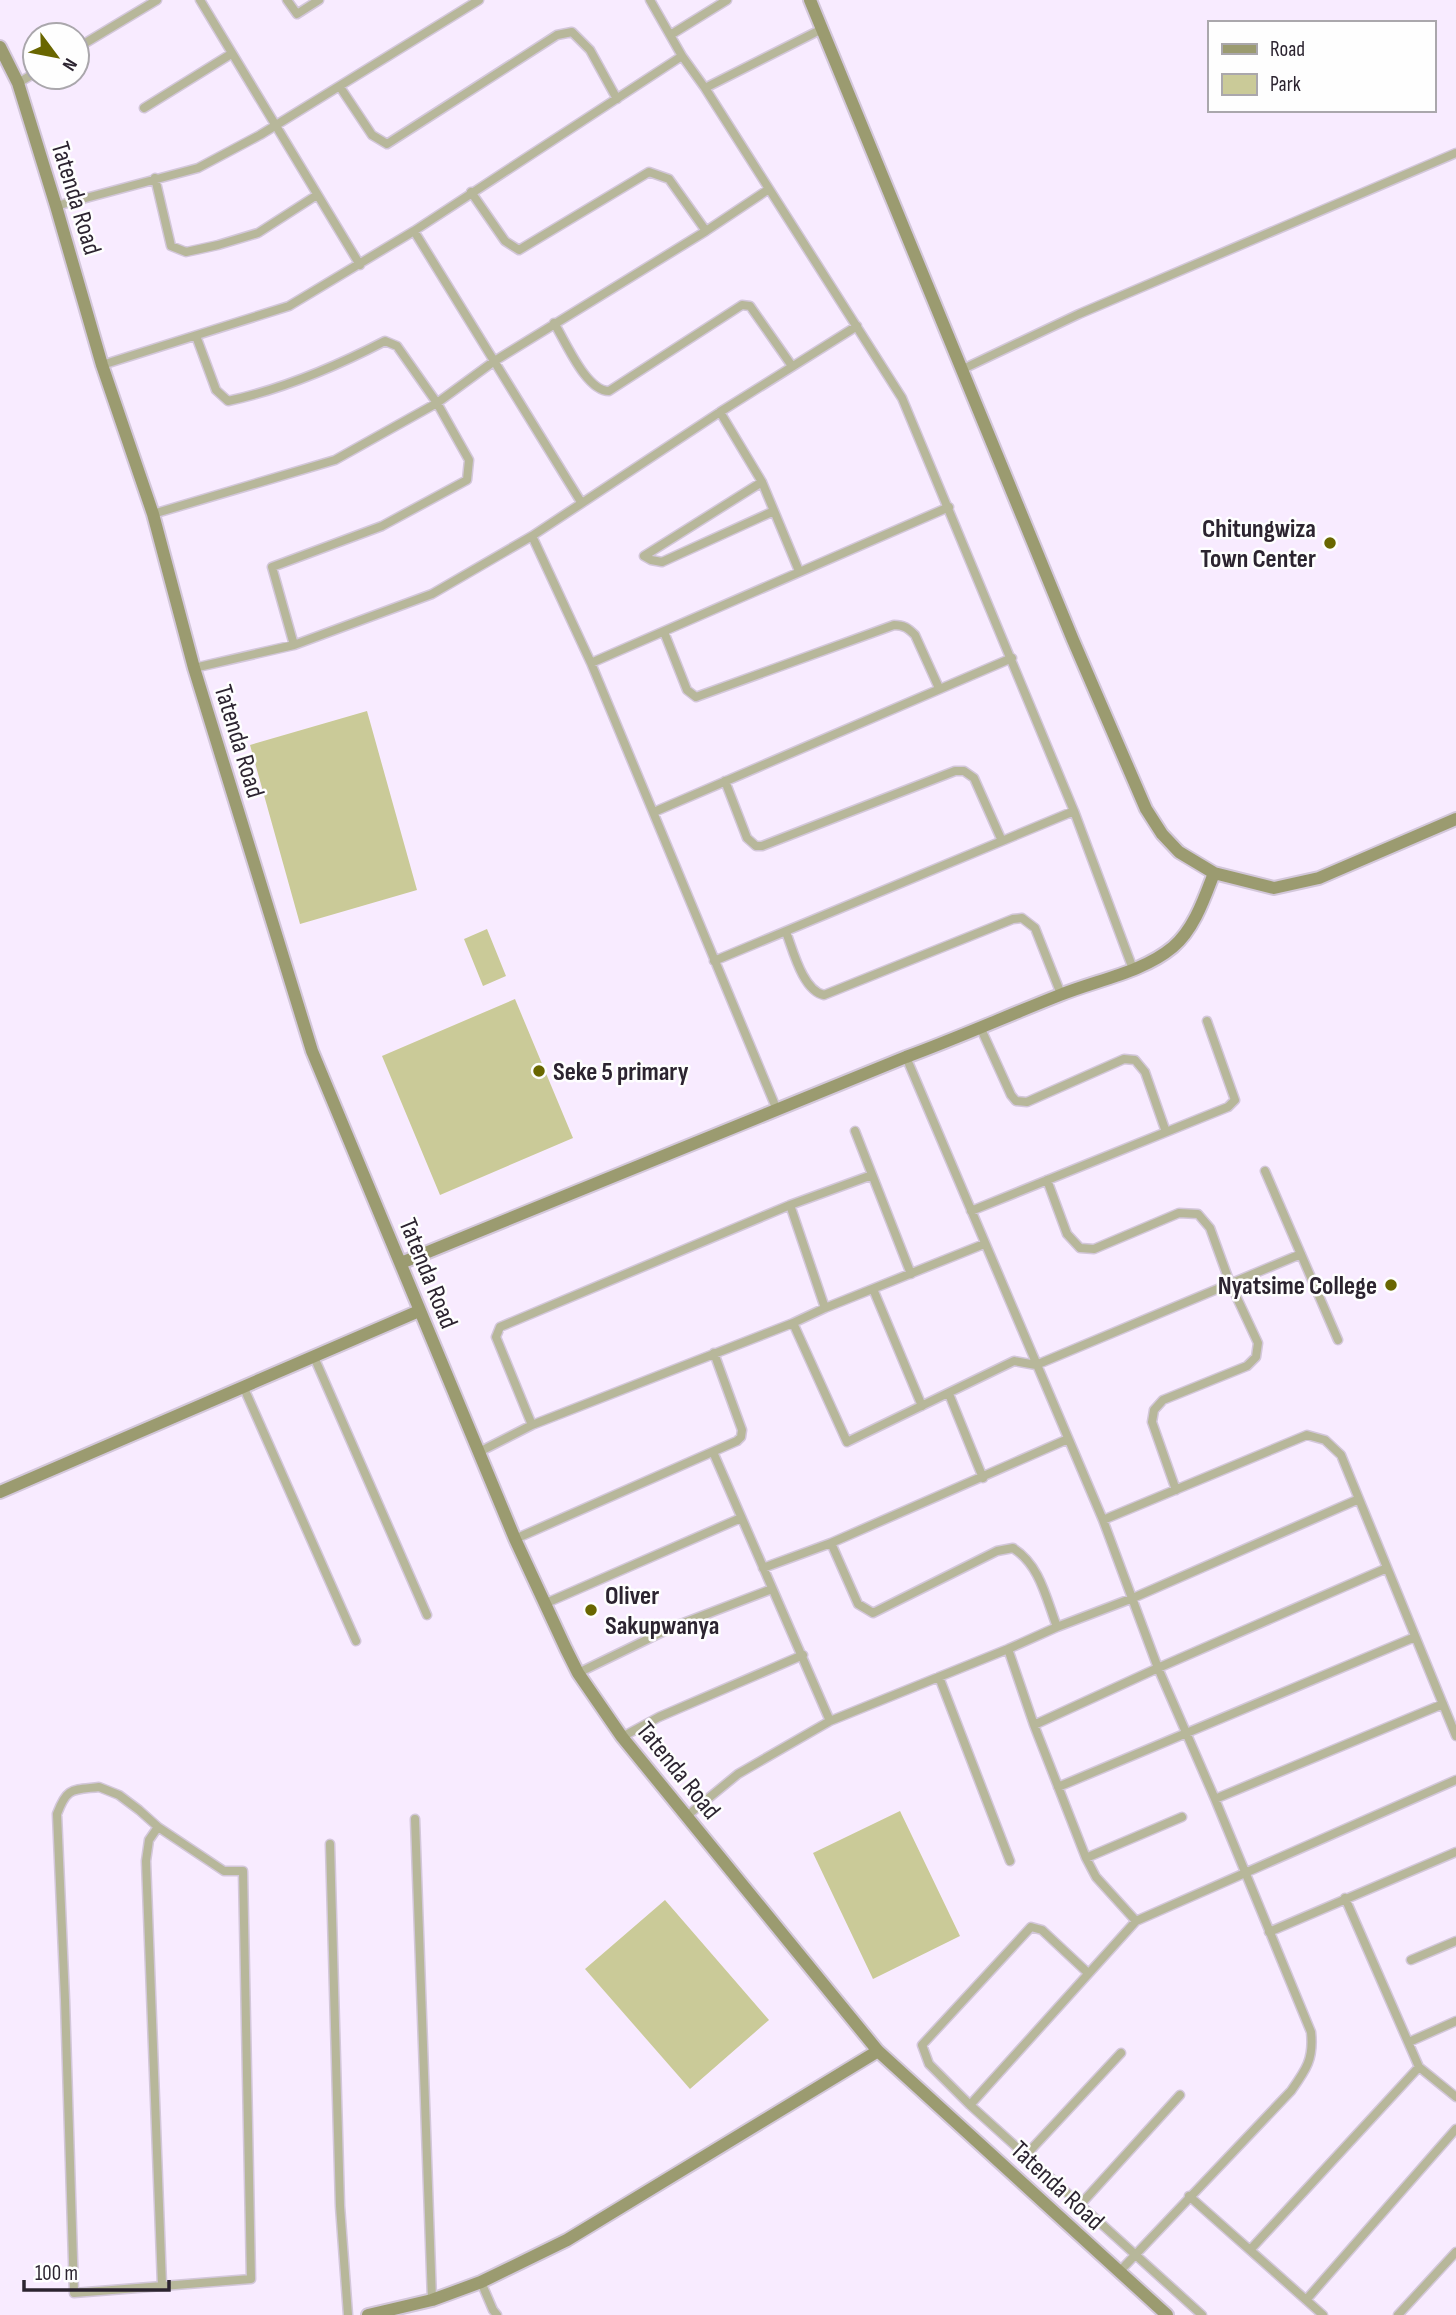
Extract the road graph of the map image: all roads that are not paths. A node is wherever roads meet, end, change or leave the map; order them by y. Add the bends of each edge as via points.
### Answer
1 (157, 0) edge
2 (200, 0) edge
3 (287, 0) edge
4 (319, 0) edge
5 (479, 0) edge
6 (650, 0) edge
7 (727, 0) edge
8 (810, 0) edge
9 (822, 29) junction
10 (672, 34) junction
11 (91, 40) edge
12 (0, 47) edge
13 (232, 54) junction
14 (682, 56) junction
15 (21, 81) edge
16 (18, 83) junction
17 (340, 87) junction
18 (705, 88) junction
19 (617, 99) junction
20 (144, 108) dead end
21 (276, 124) junction
22 (1456, 153) edge
23 (156, 178) junction
24 (769, 189) junction
25 (471, 192) junction
26 (317, 195) junction
27 (57, 206) junction
28 (414, 230) junction
29 (706, 231) junction
30 (360, 265) junction
31 (554, 324) junction
32 (857, 326) junction
33 (196, 336) junction
34 (494, 362) junction
35 (102, 365) junction
36 (792, 366) junction
37 (963, 369) junction
38 (437, 404) junction
39 (720, 412) junction
40 (762, 482) junction
41 (581, 502) junction
42 (949, 507) junction
43 (774, 511) junction
44 (153, 514) junction
45 (532, 536) junction
46 (799, 571) junction
47 (664, 632) junction
48 (294, 645) junction
49 (1012, 657) junction
50 (591, 663) junction
51 (194, 668) junction
52 (939, 688) junction
53 (725, 781) junction
54 (1074, 811) junction
55 (654, 812) junction
56 (1456, 819) edge
57 (1002, 841) junction
58 (1213, 873) junction
59 (786, 932) junction
60 (714, 961) junction
61 (1133, 969) junction
62 (1061, 994) junction
63 (1207, 1021) dead end
64 (981, 1029) junction
65 (906, 1057) junction
66 (778, 1110) junction
67 (855, 1131) dead end
68 (1166, 1132) junction
69 (1265, 1171) dead end
70 (872, 1175) junction
71 (1047, 1180) junction
72 (790, 1205) junction
73 (971, 1211) junction
74 (984, 1244) junction
75 (1301, 1254) junction
76 (401, 1263) junction
77 (912, 1274) junction
78 (1230, 1283) junction
79 (873, 1289) junction
80 (825, 1308) junction
81 (419, 1311) junction
82 (793, 1323) junction
83 (1338, 1340) dead end
84 (714, 1353) junction
85 (314, 1357) junction
86 (1036, 1365) junction
87 (243, 1386) junction
88 (949, 1394) junction
89 (922, 1406) junction
90 (532, 1425) junction
91 (1068, 1439) junction
92 (479, 1452) junction
93 (713, 1452) junction
94 (983, 1478) junction
95 (1176, 1490) junction
96 (0, 1492) edge
97 (1359, 1499) junction
98 (741, 1518) junction
99 (1103, 1520) junction
100 (515, 1539) junction
101 (831, 1543) junction
102 (763, 1568) junction
103 (1387, 1568) junction
104 (772, 1589) junction
105 (1133, 1598) junction
106 (544, 1604) junction
107 (427, 1615) dead end
108 (1057, 1626) junction
109 (1416, 1637) junction
110 (356, 1641) dead end
111 (1008, 1649) junction
112 (803, 1656) junction
113 (1158, 1668) junction
114 (578, 1672) junction
115 (939, 1677) junction
116 (1443, 1704) junction
117 (830, 1721) junction
118 (1034, 1725) junction
119 (1186, 1733) junction
120 (1456, 1736) edge
121 (622, 1737) junction
122 (1456, 1780) edge
123 (1058, 1787) junction
124 (1215, 1799) junction
125 (688, 1815) junction
126 (1182, 1817) dead end
127 (415, 1819) dead end
128 (158, 1827) junction
129 (330, 1844) dead end
130 (1456, 1852) edge
131 (1086, 1858) junction
132 (1010, 1861) dead end
133 (1244, 1872) junction
134 (1345, 1898) junction
135 (1136, 1921) junction
136 (1269, 1932) junction
137 (1456, 1941) edge
138 (1411, 1960) dead end
139 (1088, 1973) junction
140 (1456, 2021) edge
141 (1409, 2042) junction
142 (878, 2051) junction
143 (1121, 2053) dead end
144 (1419, 2067) junction
145 (1180, 2095) dead end
146 (1456, 2097) edge
147 (970, 2105) junction
148 (1456, 2129) edge
149 (1026, 2156) junction
150 (1189, 2196) junction
151 (1080, 2205) junction
152 (1250, 2250) junction
153 (1456, 2252) edge
154 (1136, 2255) junction
155 (1119, 2272) junction
156 (481, 2282) junction
157 (162, 2285) junction
158 (432, 2300) junction
159 (1306, 2300) junction
160 (388, 2313) edge
161 (348, 2315) edge
162 (368, 2315) edge
163 (498, 2315) edge
164 (1167, 2315) edge
165 (1202, 2315) edge
166 (1323, 2315) edge
167 (1398, 2315) edge

1 - 11 street
2 - 13 street
3 - 4 street via 297,14
5 - 17 street
6 - 10 street
7 - 10 street
8 - 9 street
9 - 18 street
9 - 37 street
10 - 14 street
12 - 16 street, Tatenda Road
13 - 20 street
13 - 21 street
14 - 18 street
14 - 19 street
15 - 16 street
16 - 27 street, Tatenda Road
17 - 19 street via 372,135 387,144 557,35 572,32 590,50
17 - 21 street
18 - 24 street
19 - 25 street
21 - 23 street via 198,167
21 - 26 street
22 - 37 street via 1079,314
23 - 26 street via 171,246 186,252 258,233
23 - 27 street
24 - 29 street
24 - 32 street
25 - 28 street
25 - 29 street via 505,241 519,250 649,172 669,179
26 - 30 street
27 - 35 street, Tatenda Road
28 - 30 street
28 - 34 street
29 - 31 street
30 - 33 street via 289,306
31 - 34 street
31 - 36 street via 588,380 601,391 609,391 742,305 750,306
32 - 36 street
32 - 42 street via 902,397
33 - 35 street
33 - 38 street via 216,390 228,401 339,365 385,341 397,346
34 - 38 street
34 - 41 street
35 - 44 street, Tatenda Road
36 - 39 street
37 - 58 street via 1146,809 1179,852
38 - 44 street via 335,460
38 - 48 street via 469,460 467,480 382,526 272,568
39 - 40 street
39 - 41 street
40 - 43 street
40 - 43 street via 644,556 662,562
41 - 45 street
42 - 46 street
42 - 49 street
43 - 46 street
44 - 51 street, Tatenda Road
45 - 48 street via 432,594
45 - 50 street
46 - 47 street
47 - 50 street
47 - 52 street via 687,690 695,697 894,625 915,635
48 - 51 street
49 - 52 street
49 - 54 street
50 - 55 street
51 - 76 street, Tatenda Road via 312,1051
52 - 53 street
53 - 55 street
53 - 57 street via 747,838 761,846 964,771 974,778
54 - 57 street
54 - 61 street
55 - 60 street
56 - 58 street via 1311,881 1273,888
57 - 59 street
58 - 61 street via 1203,902 1174,946
59 - 60 street
59 - 62 street via 808,985 824,995 1022,918 1035,928
60 - 66 street
61 - 62 street
62 - 64 street
63 - 68 street via 1235,1100
64 - 65 street
64 - 68 street via 1016,1101 1027,1102 1124,1059 1135,1060 1145,1072
65 - 66 street
65 - 73 street
66 - 76 street
67 - 70 street
68 - 71 street
69 - 75 street
70 - 72 street
70 - 77 street
71 - 73 street
71 - 78 street via 1067,1234 1080,1248 1094,1249 1179,1213 1198,1214 1210,1228
72 - 80 street
72 - 90 street via 500,1327 496,1337
73 - 74 street
74 - 77 street
74 - 86 street
75 - 78 street
75 - 83 street
76 - 81 street, Tatenda Road
77 - 79 street
78 - 86 street
78 - 95 street via 1258,1343 1256,1357 1247,1366 1163,1400 1154,1410 1152,1422
79 - 80 street
79 - 89 street
80 - 82 street
81 - 85 street
81 - 92 street, Tatenda Road
82 - 84 street
82 - 89 street via 847,1442
84 - 90 street
84 - 93 street via 743,1433 737,1441
85 - 87 street
85 - 107 street
86 - 88 street via 1014,1361
86 - 91 street
87 - 96 street
87 - 110 street
88 - 89 street
88 - 94 street
90 - 92 street
91 - 94 street
91 - 99 street
92 - 100 street, Tatenda Road
93 - 98 street
93 - 100 street
94 - 101 street
95 - 97 street via 1307,1435 1325,1440 1341,1455
95 - 99 street
97 - 103 street
97 - 105 street
98 - 102 street
98 - 106 street
99 - 105 street
100 - 106 street, Tatenda Road
101 - 102 street
101 - 108 street via 858,1604 873,1614 997,1551 1013,1548 1039,1576
102 - 104 street
103 - 109 street
103 - 113 street
104 - 112 street
104 - 114 street via 673,1627
105 - 108 street
105 - 113 street
106 - 114 street, Tatenda Road
108 - 111 street
109 - 116 street
109 - 119 street
111 - 115 street
111 - 118 street
112 - 117 street
112 - 121 street
113 - 118 street
113 - 119 street
114 - 121 street, Tatenda Road
115 - 117 street
115 - 132 street
116 - 120 street
116 - 124 street
117 - 125 street via 738,1774
118 - 123 street
119 - 123 street
119 - 124 street
121 - 125 street, Tatenda Road
122 - 133 street
123 - 131 street
124 - 133 street
125 - 142 street, Tatenda Road
126 - 131 street
127 - 158 street
128 - 157 street via 149,1840 146,1861
128 - 157 street via 224,1871 243,1871 251,2279
128 - 157 street via 119,1796 99,1787 74,1790 64,1797 57,1814 74,2292
129 - 161 street via 340,2206
130 - 134 street
131 - 135 street via 1096,1877
133 - 135 street
133 - 136 street
134 - 136 street
134 - 141 street
135 - 139 street
136 - 150 street via 1311,2032 1313,2049 1291,2091
137 - 138 street
139 - 147 street
139 - 147 street via 1042,1930 1031,1927 922,2045 929,2064
140 - 141 street
141 - 144 street
142 - 155 street, Tatenda Road
142 - 156 street via 566,2240
143 - 149 street
144 - 146 street
144 - 152 street
145 - 151 street
147 - 149 street
148 - 159 street
149 - 151 street
150 - 152 street
150 - 154 street
151 - 154 street
152 - 159 street
153 - 167 street
154 - 155 street
154 - 165 street
155 - 164 street, Tatenda Road
156 - 158 street
156 - 163 street
158 - 160 street
159 - 166 street
160 - 162 street

